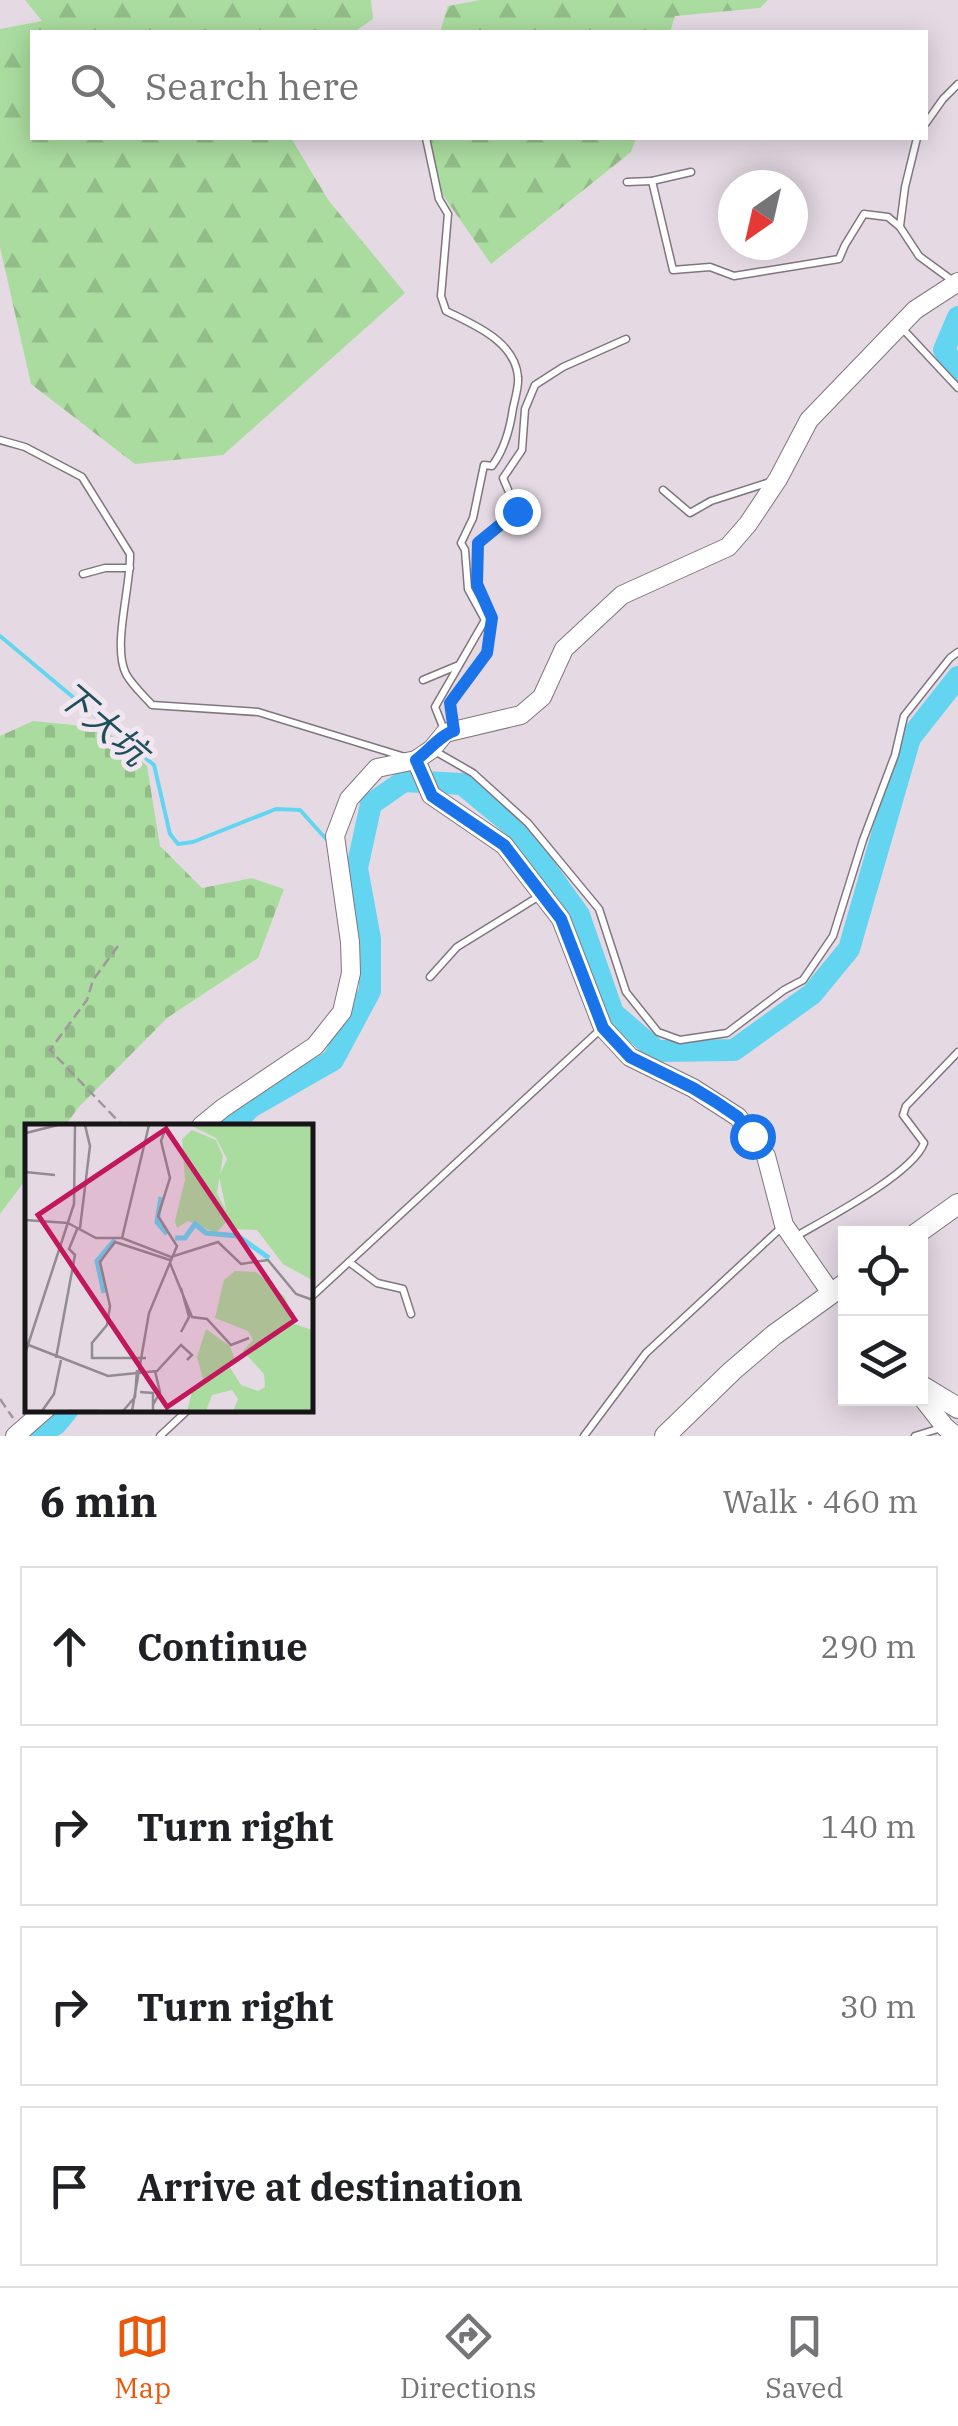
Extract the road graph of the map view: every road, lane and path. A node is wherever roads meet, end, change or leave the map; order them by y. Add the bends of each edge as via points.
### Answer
1 (958, 84) edge
2 (928, 120) edge
3 (426, 140) edge
4 (917, 140) edge
5 (691, 172) dead end
6 (652, 181) junction
7 (627, 182) dead end
8 (900, 227) junction
9 (957, 283) edge
10 (900, 326) junction
11 (626, 339) dead end
12 (958, 388) edge
13 (0, 440) edge
14 (778, 479) junction
15 (663, 490) dead end
16 (130, 568) junction
17 (83, 574) dead end
18 (958, 652) edge
19 (460, 664) junction
20 (423, 680) dead end
21 (450, 732) junction
22 (424, 754) junction
23 (542, 894) junction
24 (118, 946) dead end
25 (430, 977) dead end
26 (603, 1028) junction
27 (958, 1052) edge
28 (120, 1124) edge
29 (203, 1124) edge
30 (958, 1204) edge
31 (927, 1226) edge
32 (789, 1232) junction
33 (349, 1262) junction
34 (838, 1293) edge
35 (312, 1296) edge
36 (838, 1296) edge
37 (410, 1314) dead end
38 (928, 1390) edge
39 (0, 1399) edge
40 (928, 1404) edge
41 (958, 1408) edge
42 (44, 1411) edge
43 (187, 1411) edge
44 (951, 1431) edge
45 (18, 1433) edge
46 (160, 1436) edge
47 (584, 1436) edge
48 (666, 1436) edge
49 (914, 1436) edge

1 - 2 lane
3 - 19 lane via 448,214 441,296 446,311 483,329 510,353 518,377 501,454 492,466 484,465 461,543 468,589 485,620
4 - 8 lane
5 - 6 lane
6 - 7 lane
6 - 8 lane via 673,270 710,267 734,276 839,259 864,214 888,217
8 - 9 lane via 918,256
9 - 10 street
10 - 12 lane
10 - 14 street via 809,420
11 - 21 lane via 535,386 525,408 522,450 503,478 517,511 478,543 477,584 492,618 487,653 450,703
13 - 16 lane via 82,476 130,554
14 - 15 lane via 690,513
14 - 21 street via 728,547 622,596 564,649 542,698 521,715
16 - 17 lane
16 - 22 lane via 121,649 126,673 152,705 258,712
18 - 22 lane via 904,716 833,936 803,980 728,1033 680,1040 658,1032 626,992 598,910 528,823 473,774
19 - 20 lane
19 - 21 lane via 436,708
21 - 22 street
22 - 23 street via 432,796 504,845
22 - 29 street via 378,768 349,798 336,836 350,942 342,1012 315,1046
23 - 25 lane via 457,947
23 - 26 street via 561,919
24 - 28 path via 50,1050
26 - 32 street via 630,1057 738,1117 766,1156
26 - 33 lane
27 - 32 lane via 906,1106 903,1116 924,1144 920,1155 868,1195
30 - 31 main road
32 - 34 street
32 - 47 lane via 646,1353
33 - 35 lane
33 - 37 lane via 377,1283 403,1289
36 - 48 main road via 774,1335
38 - 41 main road
39 - 45 path
40 - 44 street
42 - 45 street
43 - 46 lane
44 - 49 lane

